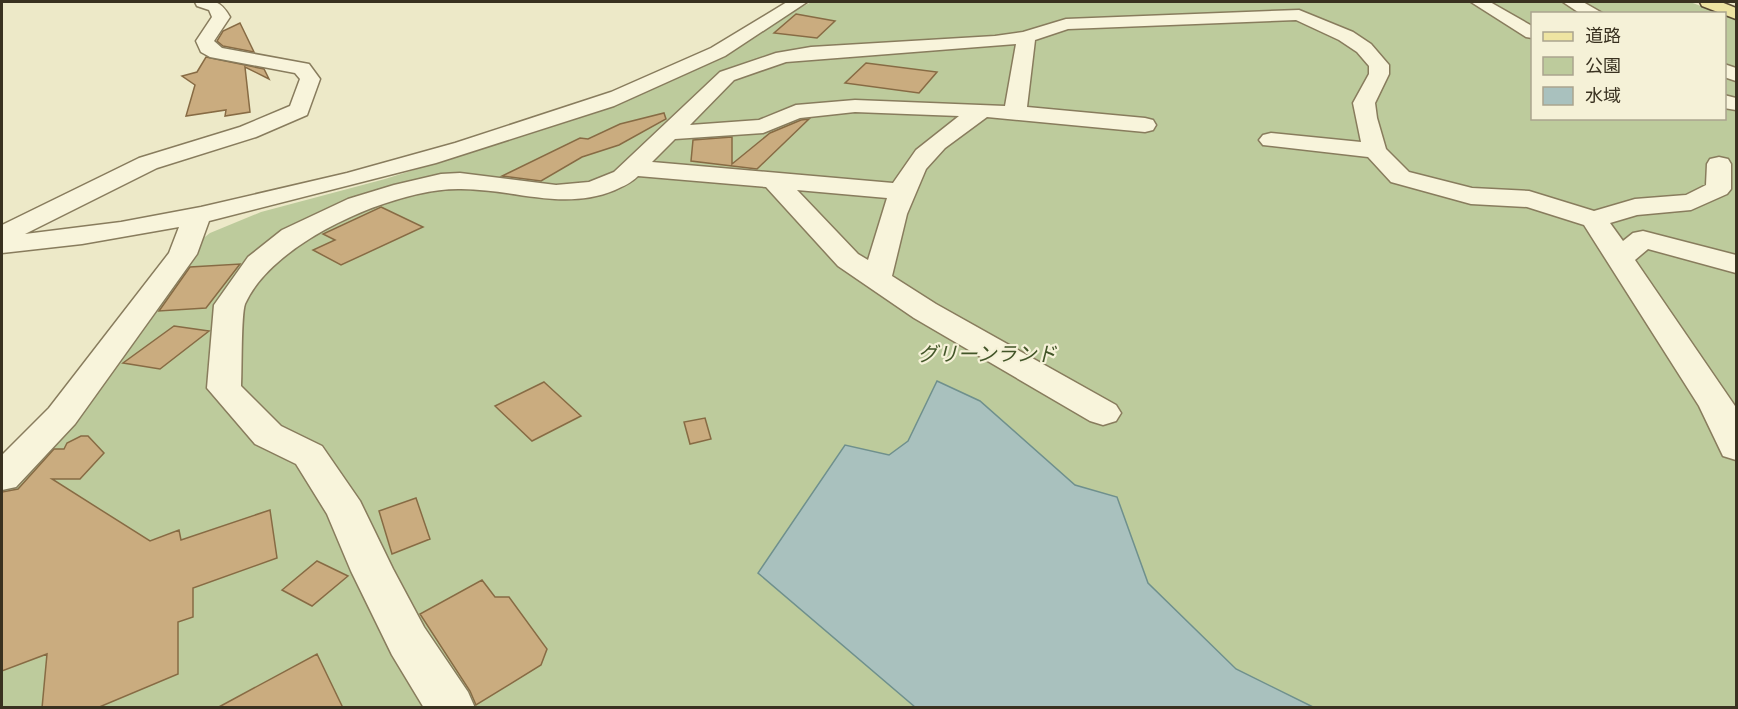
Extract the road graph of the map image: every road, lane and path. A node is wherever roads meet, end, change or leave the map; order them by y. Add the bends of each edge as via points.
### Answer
1 (203, 2) edge
2 (800, 2) edge
3 (1479, 2) edge
4 (1571, 2) edge
5 (1708, 2) edge
6 (1592, 12) edge
7 (1737, 14) edge
8 (1531, 32) edge
9 (1026, 37) junction
10 (982, 110) junction
11 (1015, 112) junction
12 (1145, 125) dead end
13 (669, 133) junction
14 (1271, 140) dead end
15 (1375, 151) junction
16 (1719, 164) dead end
17 (631, 168) junction
18 (774, 181) junction
19 (904, 192) junction
20 (197, 216) junction
21 (1594, 219) junction
22 (2, 235) edge
23 (2, 245) edge
24 (1621, 257) junction
25 (1737, 264) edge
26 (877, 279) junction
27 (1103, 413) dead end
28 (1737, 447) edge
29 (2, 477) edge
30 (451, 708) edge

1 - 22 street via 216,7 221,17 205,40 208,48 217,53 302,68 310,79 299,110 242,135 148,163
2 - 20 street via 708,58 607,100 447,153
3 - 8 street
4 - 6 street
5 - 7 main road
9 - 11 street
9 - 13 street via 783,57 727,75
9 - 15 street via 1066,24 1299,15 1346,36 1379,65 1379,74 1364,103
10 - 11 street
10 - 13 street via 855,106 796,112 763,126
10 - 19 street via 925,154
11 - 12 street
13 - 17 street
14 - 15 street
15 - 21 street via 1400,177 1471,196 1529,199
16 - 21 street via 1718,189 1691,202 1635,207
17 - 18 street
17 - 30 street via 623,177 580,192 441,182 357,205 292,236 258,263 229,305 224,388 268,435 309,455 330,484 408,640
18 - 19 street
18 - 26 street via 848,260
19 - 26 street
20 - 23 street
20 - 29 street via 183,254 62,416
21 - 24 street
24 - 25 street via 1643,239
24 - 28 street via 1717,406
26 - 27 street via 925,311

